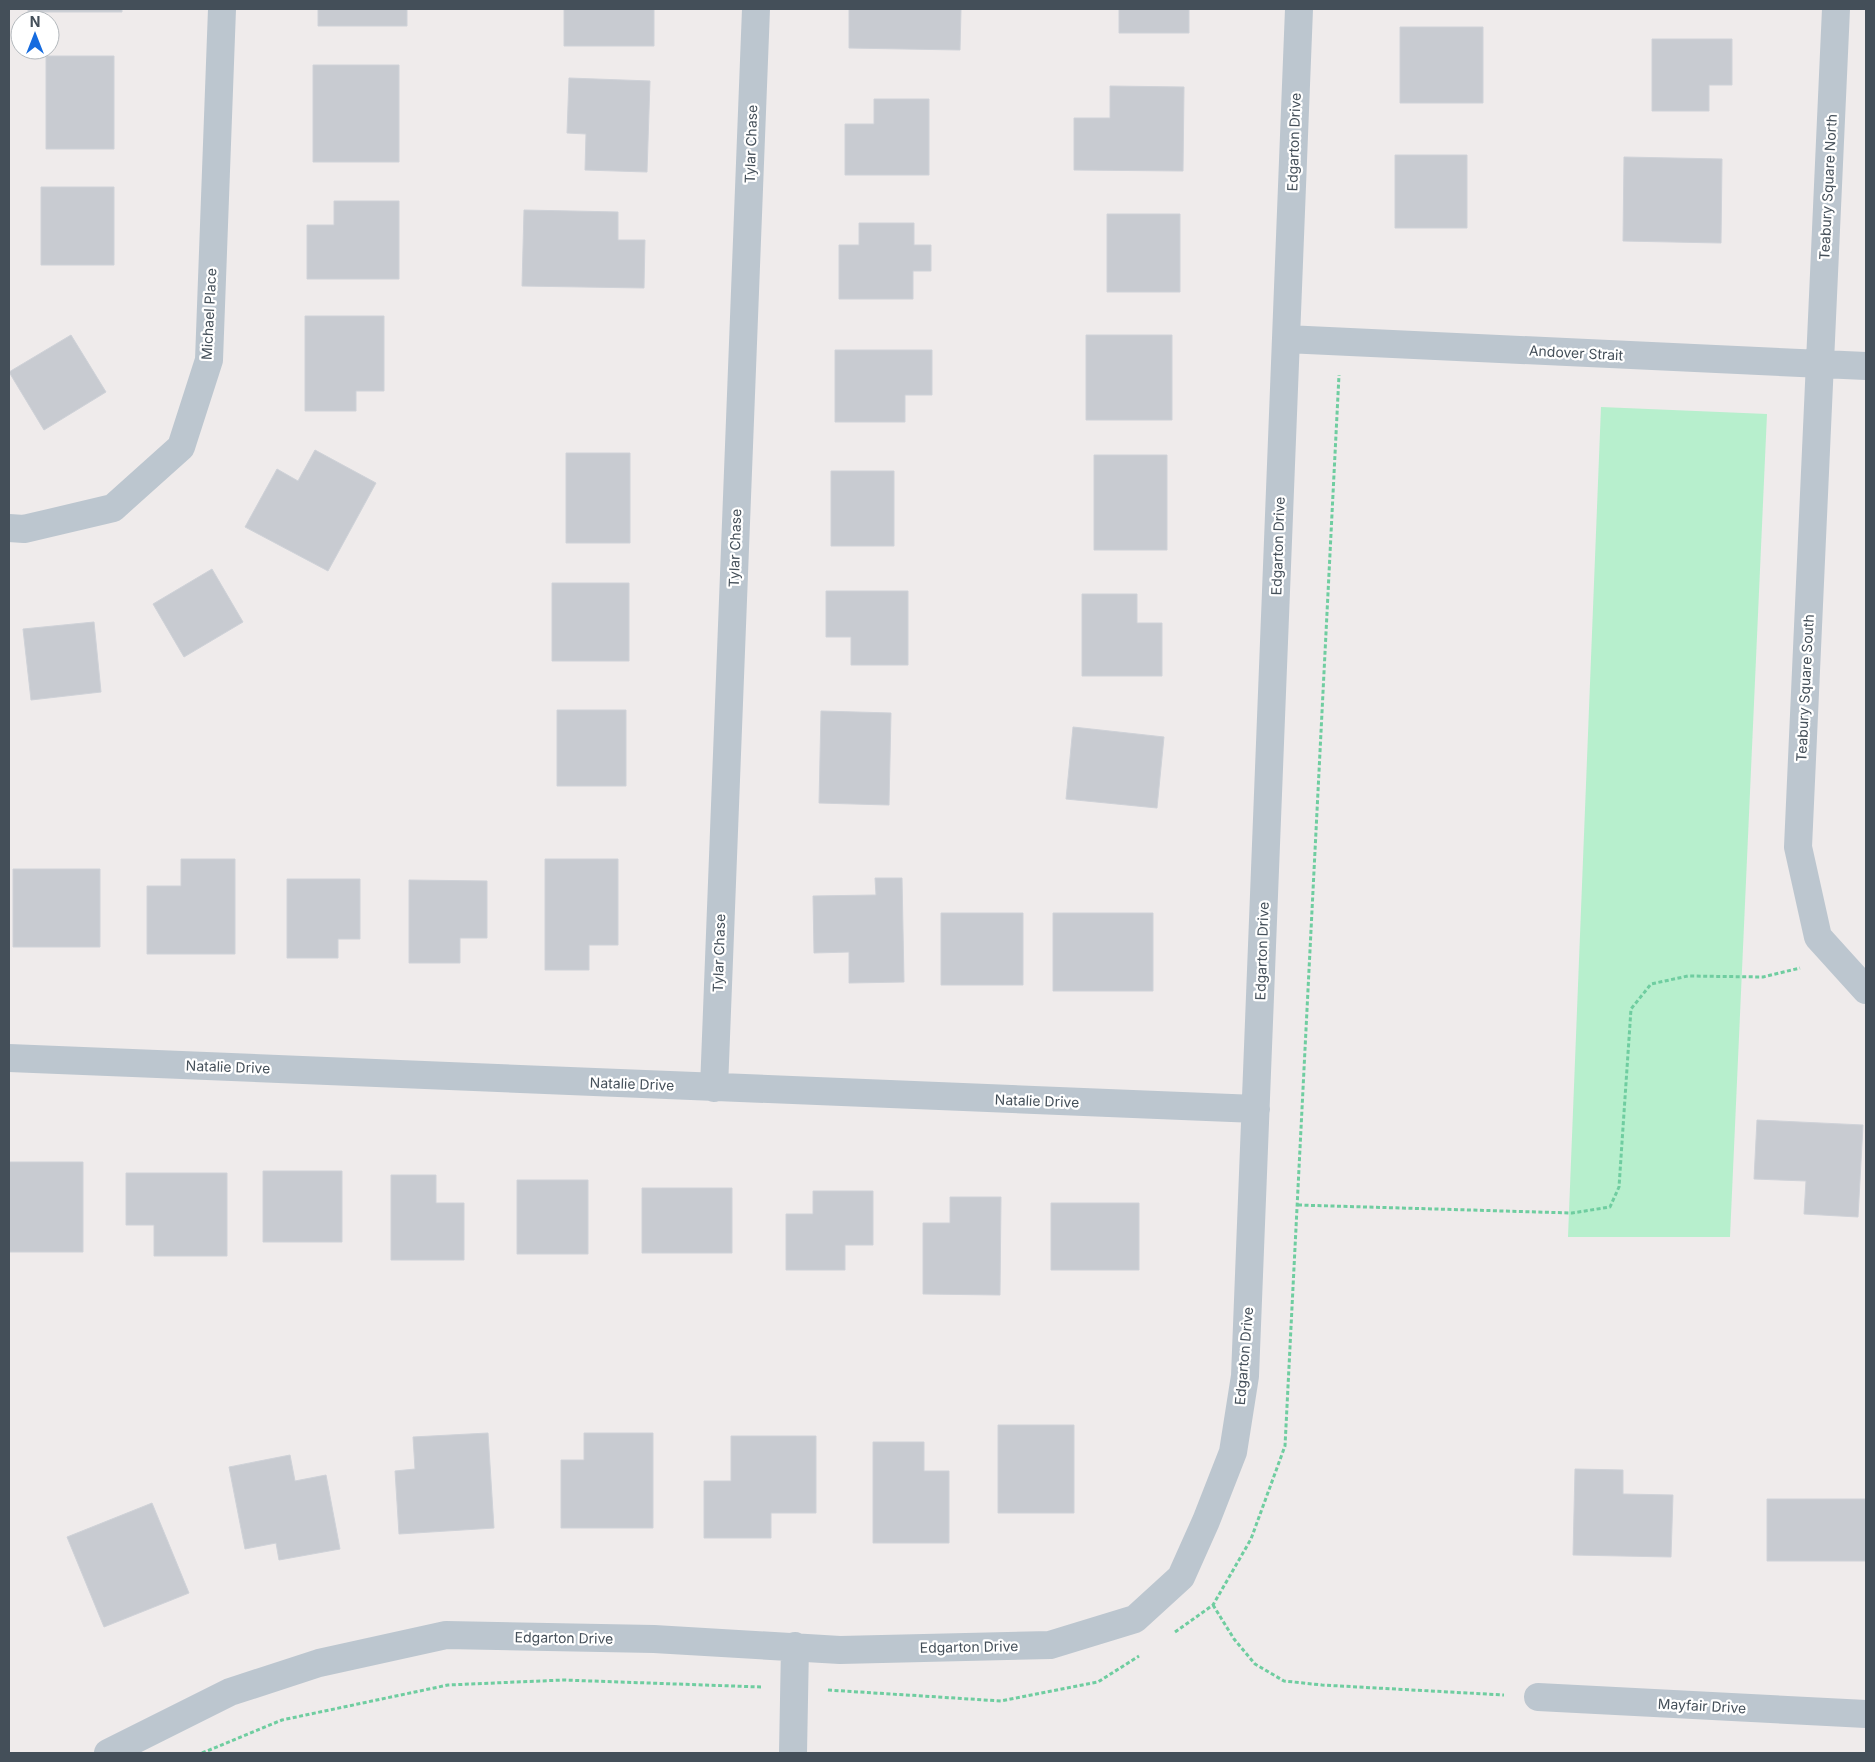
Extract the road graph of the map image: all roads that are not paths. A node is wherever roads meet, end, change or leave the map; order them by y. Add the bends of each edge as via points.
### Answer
1 (222, 9) edge
2 (756, 9) edge
3 (1299, 9) edge
4 (1836, 9) edge
5 (1286, 339) junction
6 (1820, 365) junction
7 (1866, 366) edge
8 (9, 528) edge
9 (1866, 990) edge
10 (9, 1058) edge
11 (714, 1088) junction
12 (1256, 1109) junction
13 (795, 1646) junction
14 (1538, 1697) road end
15 (1866, 1714) edge
16 (108, 1753) edge
17 (793, 1753) edge

1 - 8 street, Michael Place via 208,360 180,447 113,508 24,528
2 - 11 street, Tylar Chase
3 - 5 street, Edgarton Drive
4 - 6 street, Teabury Square North
5 - 6 street, Andover Strait
5 - 12 street, Edgarton Drive
6 - 7 street, Andover Strait
6 - 9 street, Teabury Square South via 1798,847 1818,938
10 - 11 street, Natalie Drive
11 - 12 street, Natalie Drive
12 - 13 street, Edgarton Drive via 1244,1385 1233,1452 1181,1577 1135,1618 1050,1645 840,1650
13 - 16 street, Edgarton Drive via 654,1639 446,1635 319,1663 230,1692
13 - 17 street
14 - 15 street, Mayfair Drive

